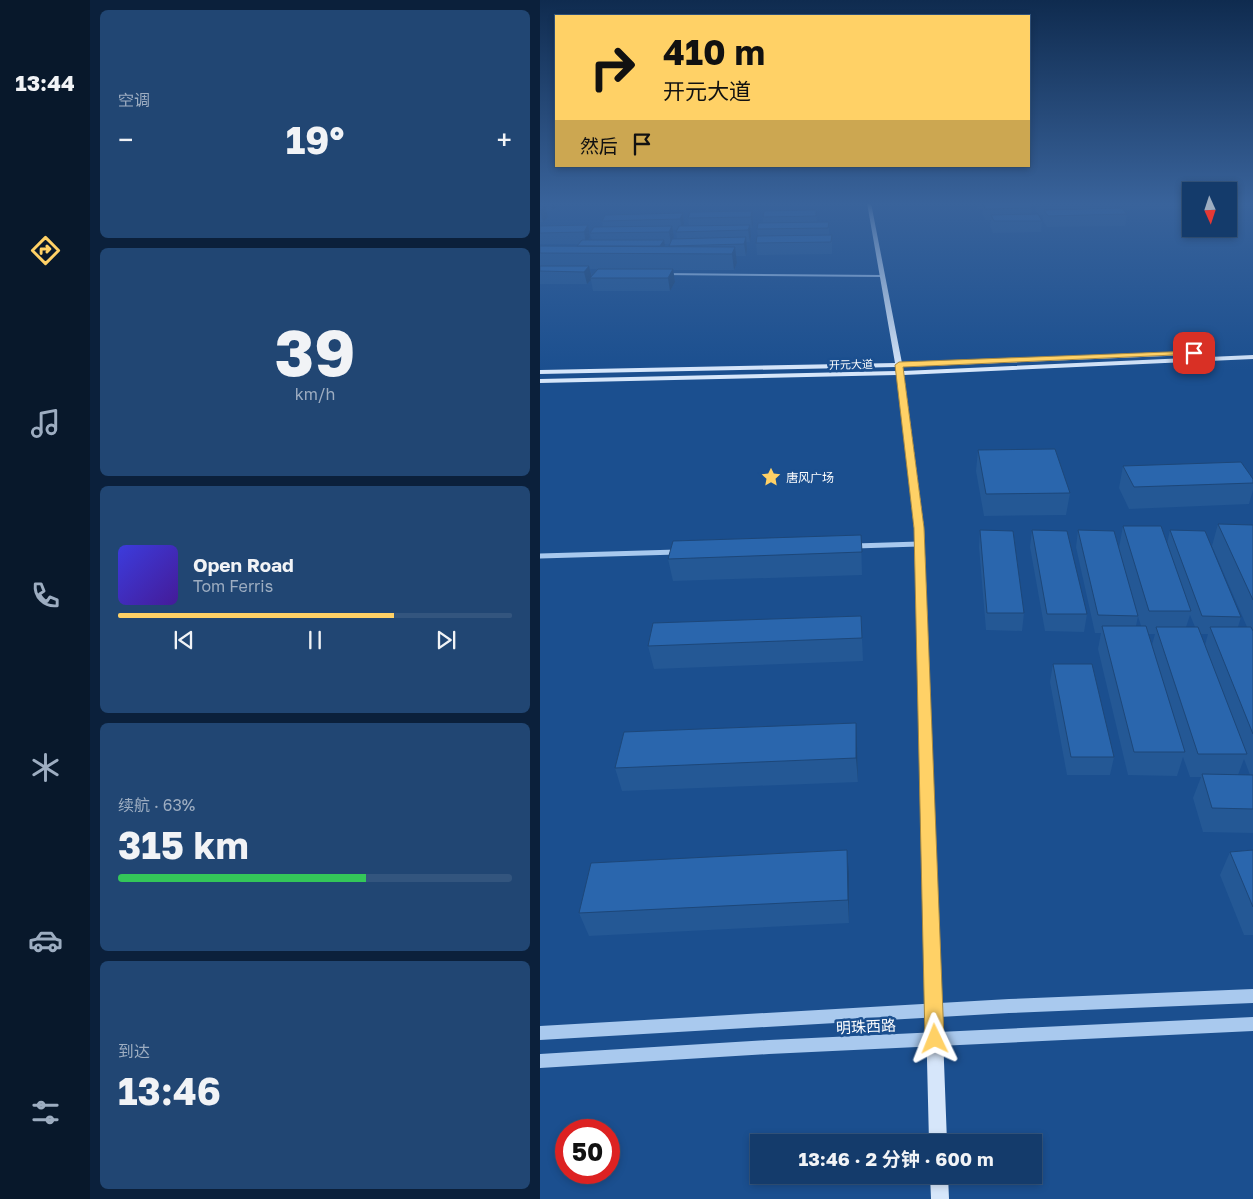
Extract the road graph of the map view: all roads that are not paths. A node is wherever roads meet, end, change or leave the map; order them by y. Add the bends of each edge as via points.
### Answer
1 (879, 259) edge
2 (657, 274) edge
3 (882, 276) junction
4 (1253, 350) edge
5 (1253, 357) edge
6 (899, 369) junction
7 (540, 372) edge
8 (540, 381) edge
9 (920, 544) junction
10 (850, 546) edge
11 (680, 552) edge
12 (540, 556) edge
13 (1253, 996) edge
14 (934, 1011) junction
15 (1253, 1024) edge
16 (540, 1033) edge
17 (935, 1039) junction
18 (540, 1061) edge
19 (938, 1134) edge
20 (939, 1184) edge
21 (940, 1199) edge

1 - 3 main road
2 - 3 street
3 - 6 main road
4 - 6 main road, 开元大道
5 - 6 main road, 开元大道
6 - 7 main road, 开元大道
6 - 8 main road, 开元大道
6 - 9 main road
9 - 10 street
9 - 14 main road
11 - 12 street
13 - 14 street, 明珠西路
14 - 16 street, 明珠西路
14 - 17 main road
15 - 17 street, 明珠西路
17 - 18 street, 明珠西路
17 - 19 main road
20 - 21 main road

